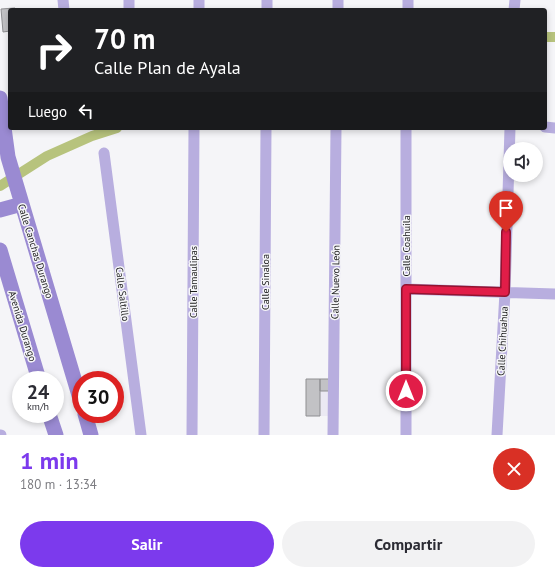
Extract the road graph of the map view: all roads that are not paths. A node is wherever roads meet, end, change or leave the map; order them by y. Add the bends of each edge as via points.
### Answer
1 (0, 98) edge
2 (194, 130) edge
3 (266, 130) edge
4 (336, 130) edge
5 (406, 130) edge
6 (510, 130) edge
7 (4, 151) edge
8 (104, 153) dead end
9 (22, 204) junction
10 (0, 210) edge
11 (0, 250) edge
12 (406, 289) junction
13 (505, 292) junction
14 (555, 294) edge
15 (36, 371) edge
16 (72, 372) edge
17 (53, 423) edge
18 (88, 423) edge
19 (56, 435) edge
20 (91, 435) edge
21 (141, 435) edge
22 (192, 435) edge
23 (264, 435) edge
24 (333, 435) edge
25 (406, 435) edge
26 (497, 435) edge

1 - 7 main road, Calle Canchas Durango
2 - 22 street, Calle Tamaulipas
3 - 23 street, Calle Sinaloa
4 - 24 street, Calle Nuevo León
5 - 12 street, Calle Coahuila
6 - 13 street, Calle Chihuahua
7 - 9 main road, Calle Canchas Durango
8 - 21 street, Calle Saltillo
9 - 10 main road
9 - 16 main road, Calle Canchas Durango
11 - 15 main road, Avenida Durango
12 - 13 street
12 - 25 street, Calle Coahuila
13 - 14 street
13 - 26 street, Calle Chihuahua
17 - 19 main road
18 - 20 main road

